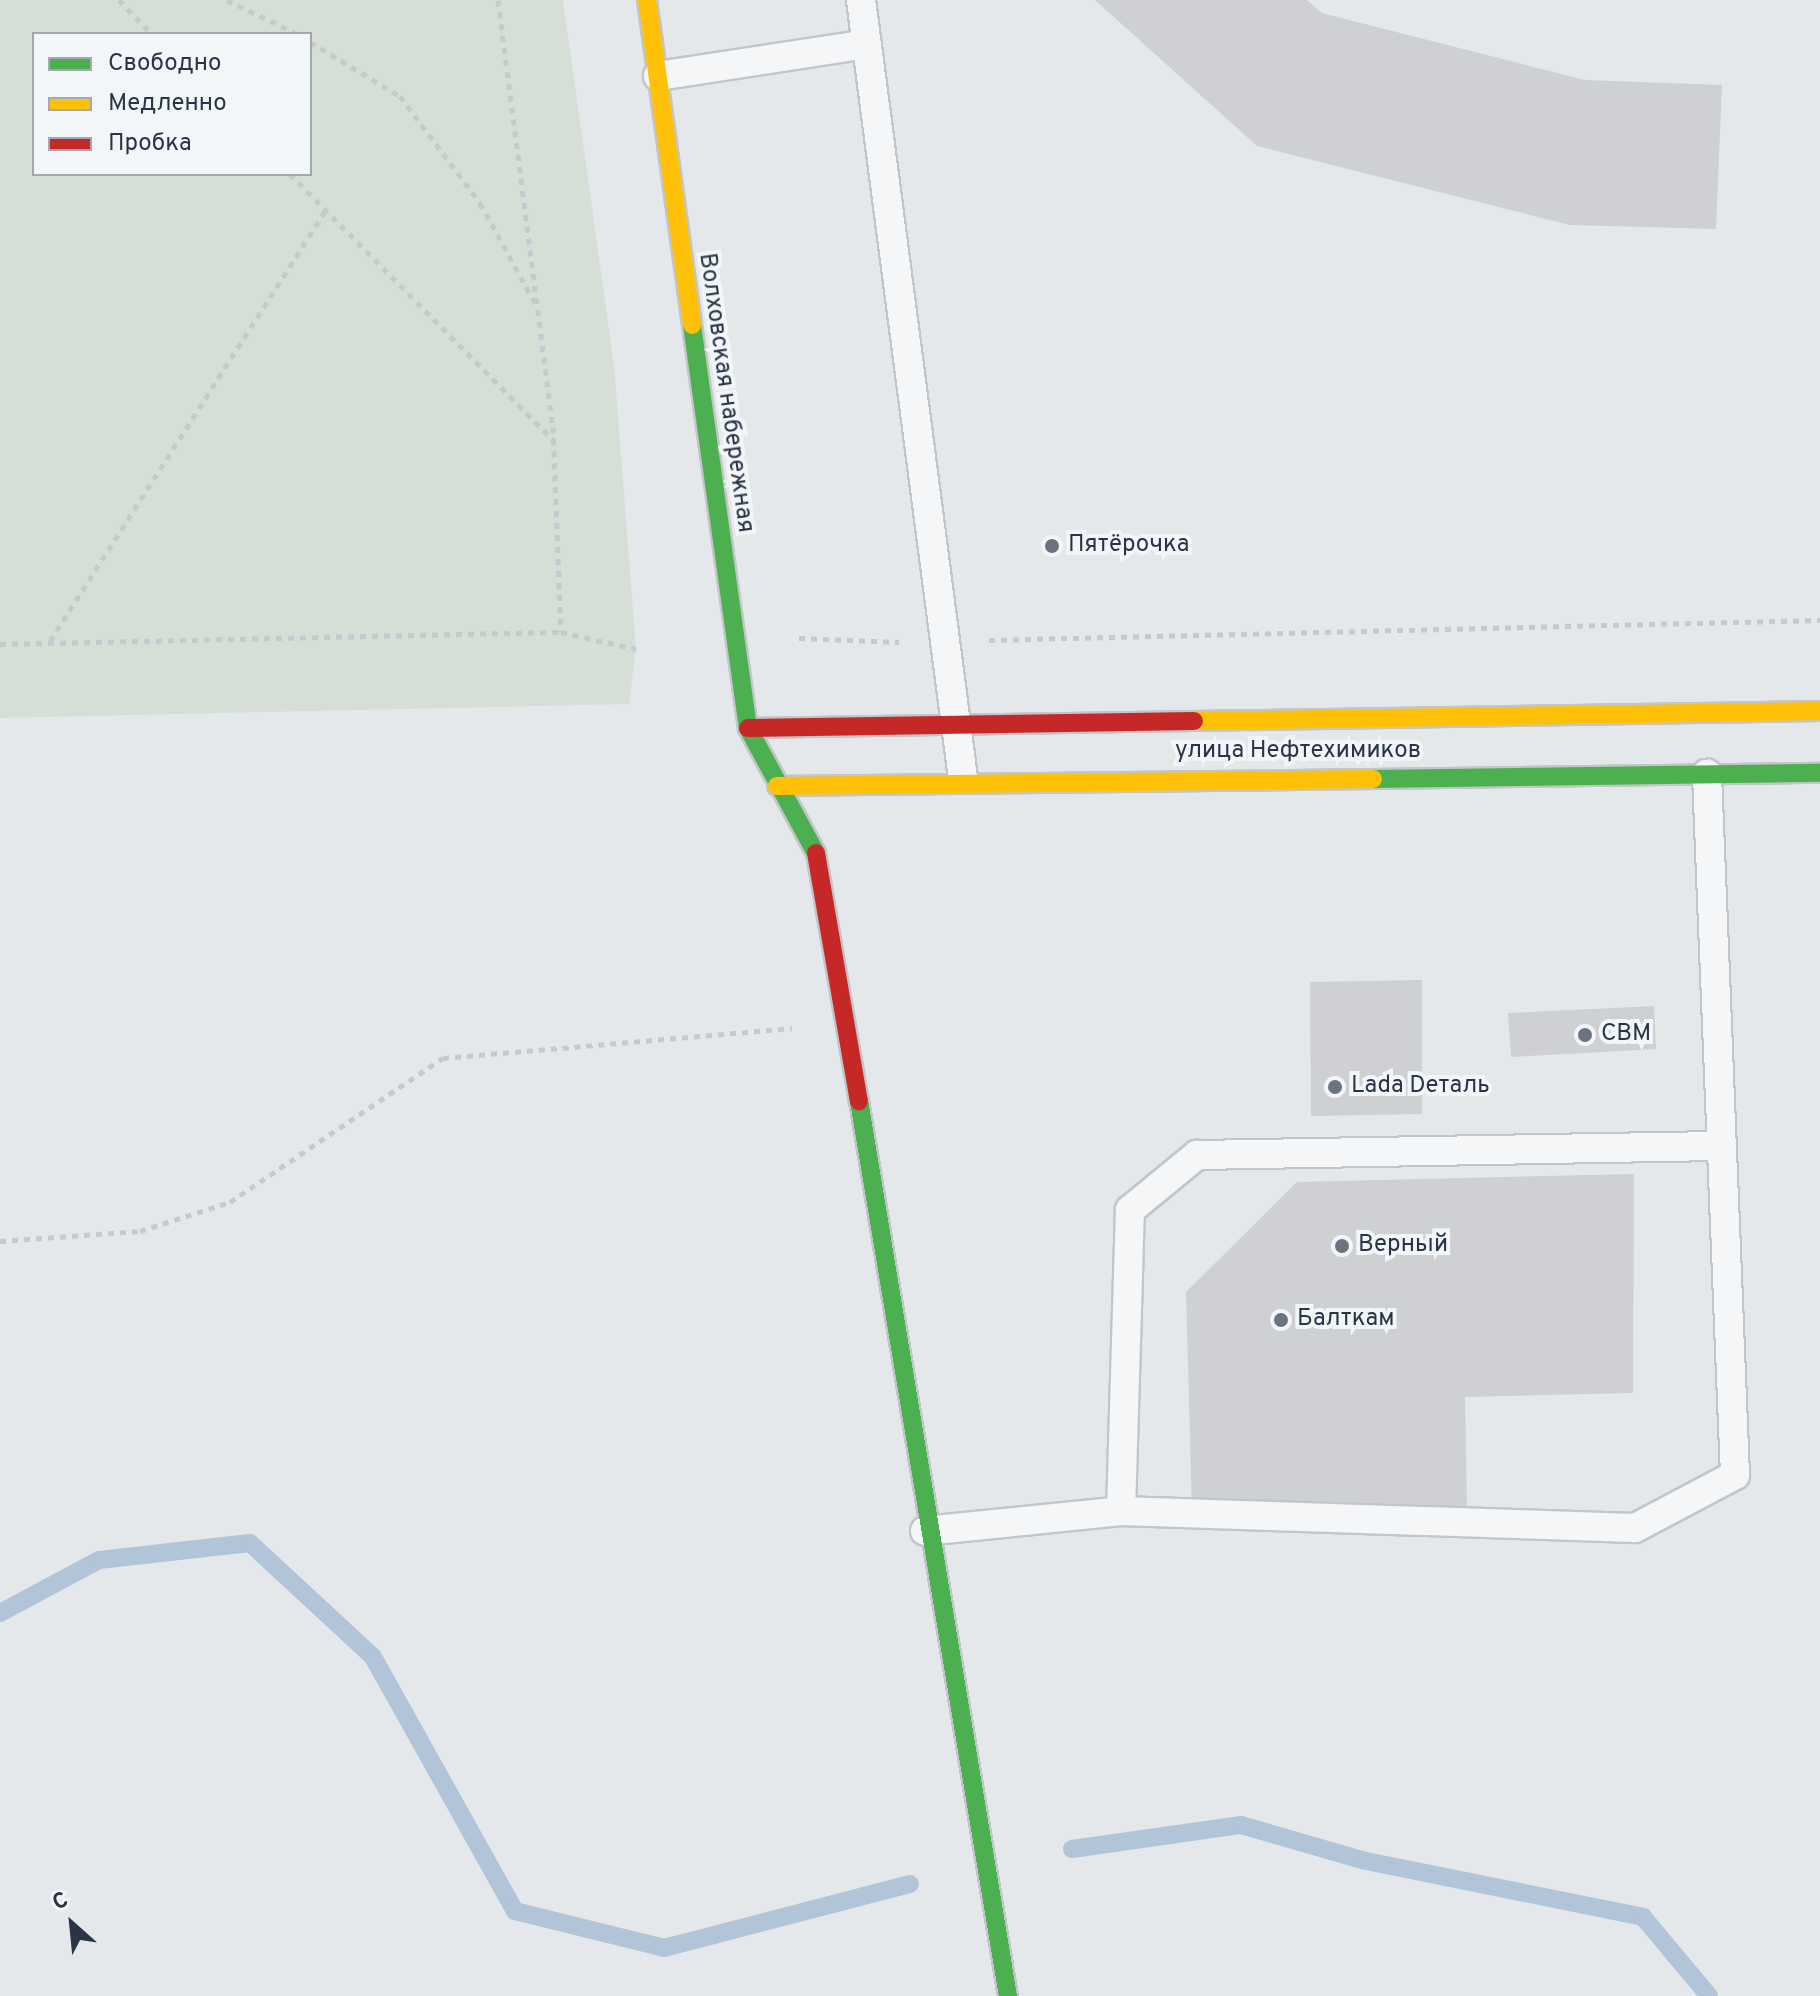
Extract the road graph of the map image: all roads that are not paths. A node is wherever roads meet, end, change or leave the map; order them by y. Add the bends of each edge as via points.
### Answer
1 (647, 0) edge
2 (861, 0) edge
3 (867, 44) junction
4 (658, 76) junction
5 (1820, 711) edge
6 (956, 723) junction
7 (748, 728) junction
8 (1820, 773) edge
9 (1707, 774) junction
10 (963, 778) junction
11 (777, 786) junction
12 (1720, 1146) junction
13 (1121, 1511) junction
14 (925, 1531) junction
15 (1008, 1996) edge

1 - 4 street, Волховская набережная
2 - 3 lane
3 - 4 lane
3 - 6 lane
4 - 7 street, Волховская набережная
5 - 6 street
6 - 7 street
6 - 10 lane
7 - 11 street, Волховская набережная
8 - 9 street, улица Нефтехимиков
9 - 10 street, улица Нефтехимиков
9 - 12 lane
10 - 11 street, улица Нефтехимиков
11 - 14 street, Волховская набережная via 818,857 840,1024
12 - 13 lane via 1197,1155 1130,1210
12 - 13 lane via 1735,1475 1635,1528
13 - 14 lane
14 - 15 street, Волховская набережная

